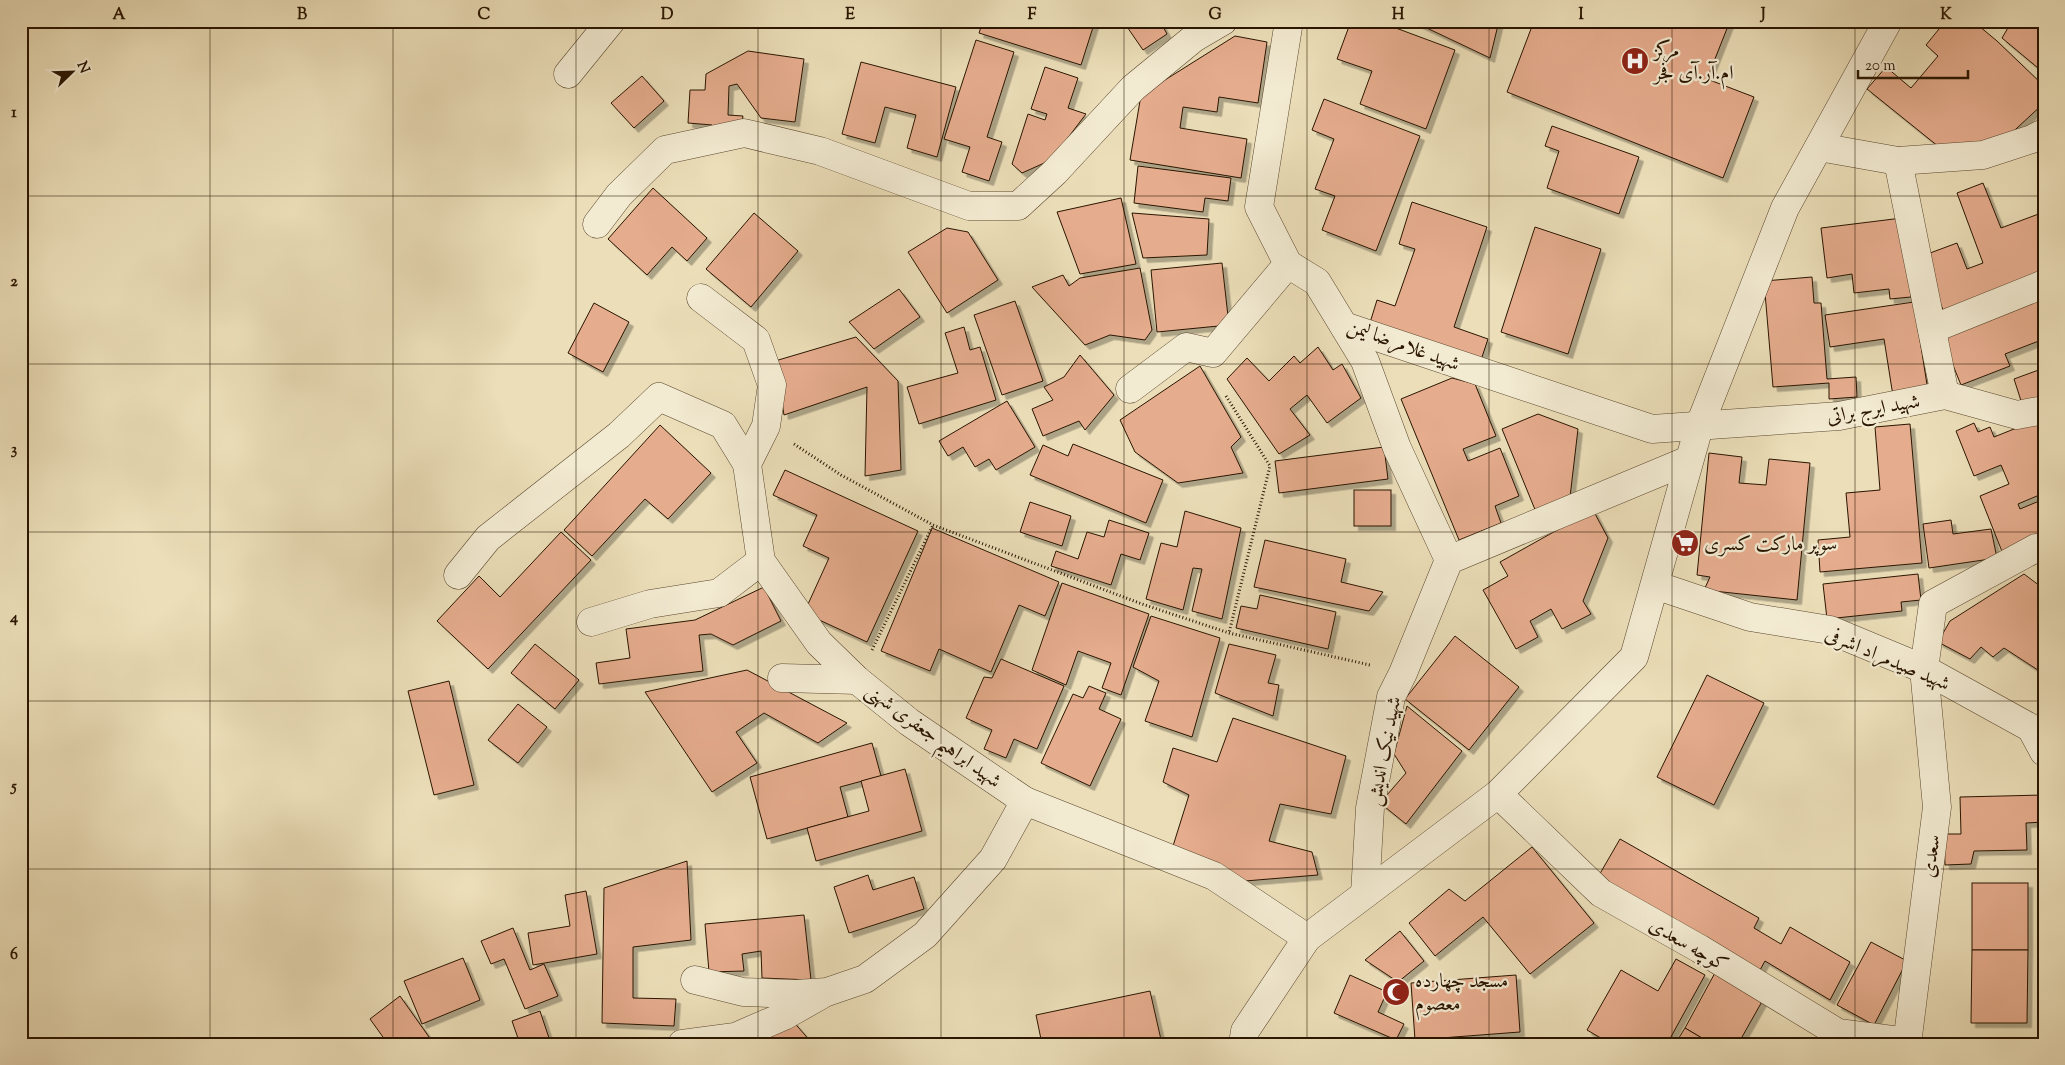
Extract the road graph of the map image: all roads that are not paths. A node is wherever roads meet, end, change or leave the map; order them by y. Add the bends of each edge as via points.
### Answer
1 (611, 21) edge
2 (1223, 21) edge
3 (1289, 21) edge
4 (1888, 21) edge
5 (568, 74) dead end
6 (2044, 133) edge
7 (1819, 147) junction
8 (1898, 161) junction
9 (597, 224) dead end
10 (1288, 264) junction
11 (2044, 284) edge
12 (700, 298) dead end
13 (1344, 326) junction
14 (1932, 330) junction
15 (1130, 389) dead end
16 (1945, 395) junction
17 (2044, 410) edge
18 (1699, 427) junction
19 (1689, 460) junction
20 (747, 464) junction
21 (2036, 548) dead end
22 (1449, 560) junction
23 (761, 561) junction
24 (458, 575) dead end
25 (1654, 585) junction
26 (591, 622) dead end
27 (1924, 669) junction
28 (782, 678) dead end
29 (857, 680) junction
30 (2044, 752) edge
31 (1498, 794) junction
32 (1025, 801) junction
33 (1365, 894) junction
34 (1307, 938) junction
35 (695, 980) dead end
36 (827, 992) junction
37 (1908, 1043) edge
38 (682, 1044) edge
39 (1243, 1044) edge

1 - 5 street
2 - 9 street via 1194,38 1133,88 1055,172 1018,206 969,206 820,150 744,133 666,150 619,195
3 - 10 street via 1259,207
4 - 7 street
6 - 8 street via 1983,155
7 - 8 street
7 - 18 street via 1785,208
8 - 14 street
10 - 13 street, شهید غلامرضا لیمن via 1317,282
10 - 15 street via 1213,353 1186,347
11 - 14 street
12 - 20 street via 756,340 772,386 766,426
13 - 18 street, شهید غلامرضا لیمن via 1652,429
13 - 22 street via 1365,361 1397,448
14 - 16 street
16 - 17 street, شهید ایرج براتی via 2017,415
16 - 18 street, شهید ایرج براتی via 1839,416
18 - 19 street
19 - 22 street
19 - 25 street
20 - 23 street, شهید ابراهیم جعفری شهنی
20 - 24 street via 723,425 659,398 619,435 488,538
21 - 27 street, سعدی via 1933,604
22 - 33 street, شهید نیک اندیش via 1391,697 1370,808
23 - 26 street via 720,593 650,604
23 - 29 street, شهید ابراهیم جعفری شهنی via 818,642
25 - 27 street, شهید صیدمراد اشرفی via 1750,617 1830,630
25 - 31 street via 1634,657
27 - 30 street, شهید صیدمراد اشرفی via 2031,728
27 - 37 street, سعدی via 1937,807
28 - 29 street
29 - 32 street, شهید ابراهیم جعفری شهنی via 908,722
31 - 33 street
31 - 37 street, کوچه سعدی via 1601,893 1838,1033
32 - 34 street, شهید ابراهیم جعفری شهنی via 1214,876
32 - 36 street via 993,859 925,934 865,979
33 - 34 street
34 - 39 street via 1245,1031
35 - 36 street via 743,992
36 - 38 street via 784,1016 735,1037

